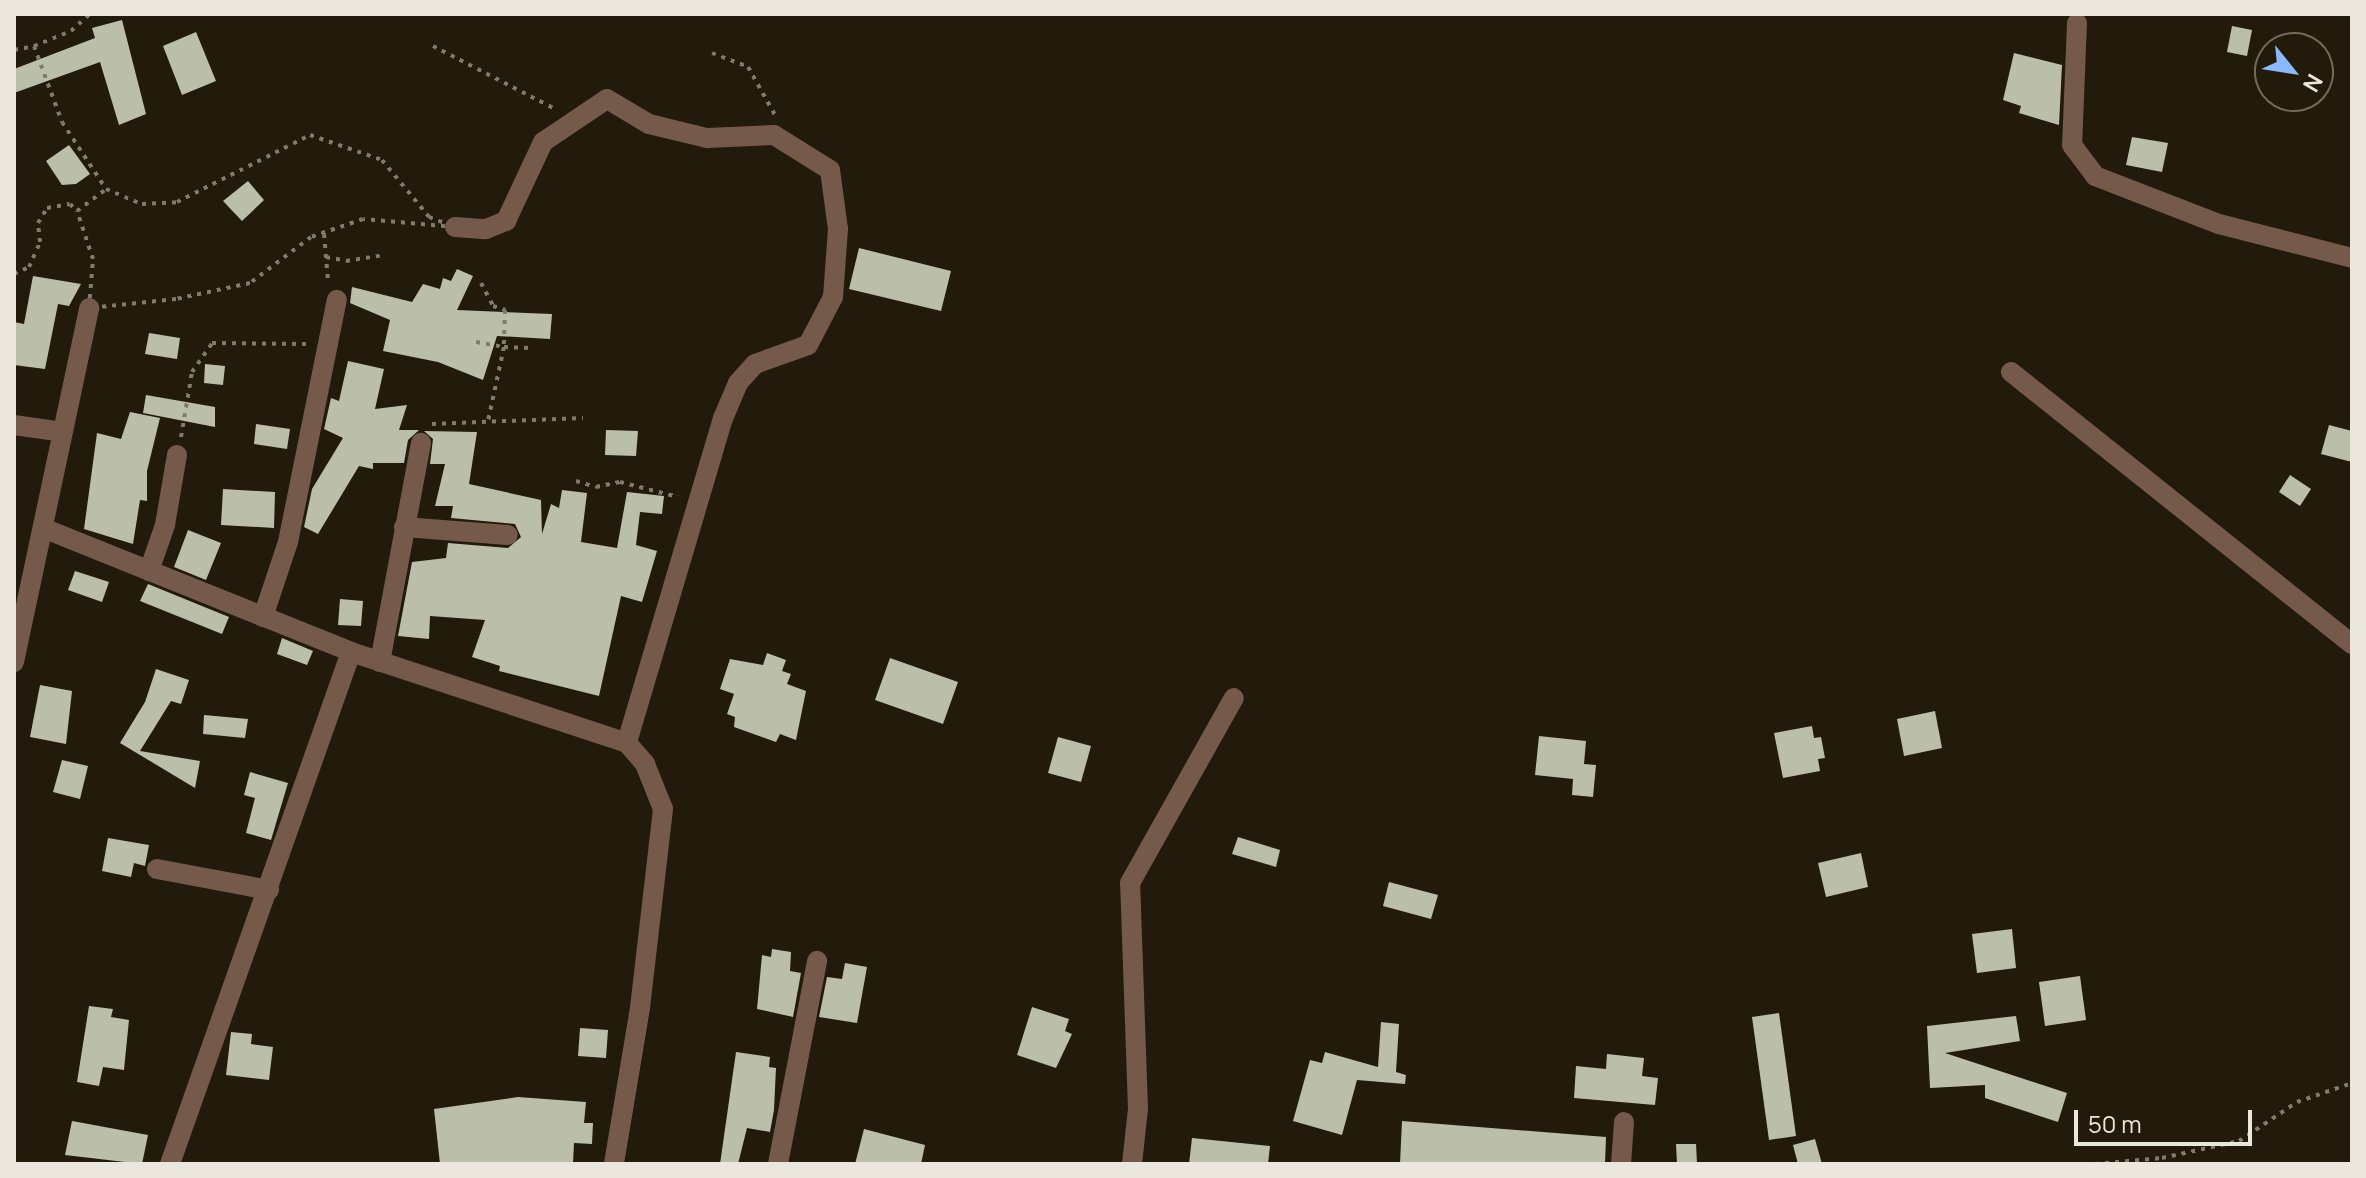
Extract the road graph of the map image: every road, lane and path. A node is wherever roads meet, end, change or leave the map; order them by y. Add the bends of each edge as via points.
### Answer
1 (90, 14) edge
2 (2077, 23) dead end
3 (34, 46) junction
4 (433, 46) dead end
5 (14, 50) edge
6 (712, 53) dead end
7 (573, 119) junction
8 (774, 135) junction
9 (106, 189) junction
10 (77, 211) junction
11 (455, 227) junction
12 (324, 233) junction
13 (382, 255) dead end
14 (326, 257) junction
15 (2352, 258) edge
16 (14, 274) edge
17 (481, 283) dead end
18 (337, 300) joint
19 (89, 308) junction
20 (476, 342) dead end
21 (329, 343) junction
22 (504, 347) junction
23 (533, 348) dead end
24 (2011, 372) dead end
25 (583, 418) dead end
26 (488, 421) junction
27 (14, 425) edge
28 (63, 432) junction
29 (421, 443) joint
30 (177, 455) joint
31 (576, 481) dead end
32 (698, 502) junction
33 (404, 527) junction
34 (43, 528) junction
35 (508, 535) dead end
36 (149, 571) junction
37 (263, 617) junction
38 (2352, 644) edge
39 (351, 652) junction
40 (14, 662) edge
41 (380, 662) junction
42 (1234, 698) dead end
43 (627, 743) junction
44 (157, 869) dead end
45 (269, 890) junction
46 (817, 961) dead end
47 (2352, 1083) edge
48 (1624, 1122) dead end
49 (170, 1164) edge
50 (614, 1164) edge
51 (778, 1164) edge
52 (1132, 1164) edge
53 (1621, 1164) edge
54 (2095, 1164) edge

1 - 3 path via 71,31
2 - 15 street via 2072,145 2095,176 2219,224
3 - 5 path
3 - 9 path via 62,122
4 - 7 path
6 - 8 path via 748,67 775,113
7 - 8 street via 607,99 649,124 707,138
7 - 11 street via 543,142 506,221 486,229
8 - 32 street via 830,170 838,229 833,297 808,345 755,364 738,383
9 - 10 path
9 - 11 path via 142,204 177,202 310,135 382,160 429,217
10 - 16 path via 70,204 47,208 29,267
10 - 19 path via 93,259
11 - 12 path via 363,219
12 - 14 path
12 - 19 path via 250,283 176,299
13 - 14 path via 346,261
14 - 18 path via 328,288
17 - 22 path via 493,306 505,310
18 - 21 street
19 - 28 street
20 - 22 path
21 - 30 path via 212,343 192,372
21 - 37 street via 288,542
22 - 23 path
22 - 26 path
24 - 38 street
25 - 26 path
26 - 29 path via 432,423
27 - 28 street
28 - 34 street
29 - 33 street
30 - 36 street via 165,525
31 - 32 path via 596,487 620,482
32 - 43 street
33 - 35 street
33 - 41 street
34 - 36 street
34 - 40 street
36 - 37 street
37 - 39 street
39 - 41 street
39 - 45 street
41 - 43 street
42 - 52 street via 1130,883 1138,1109
43 - 50 street via 645,764 663,809 640,1008
44 - 45 street
45 - 49 street
46 - 51 street
47 - 54 path via 2297,1102 2239,1141 2162,1158
48 - 53 street

